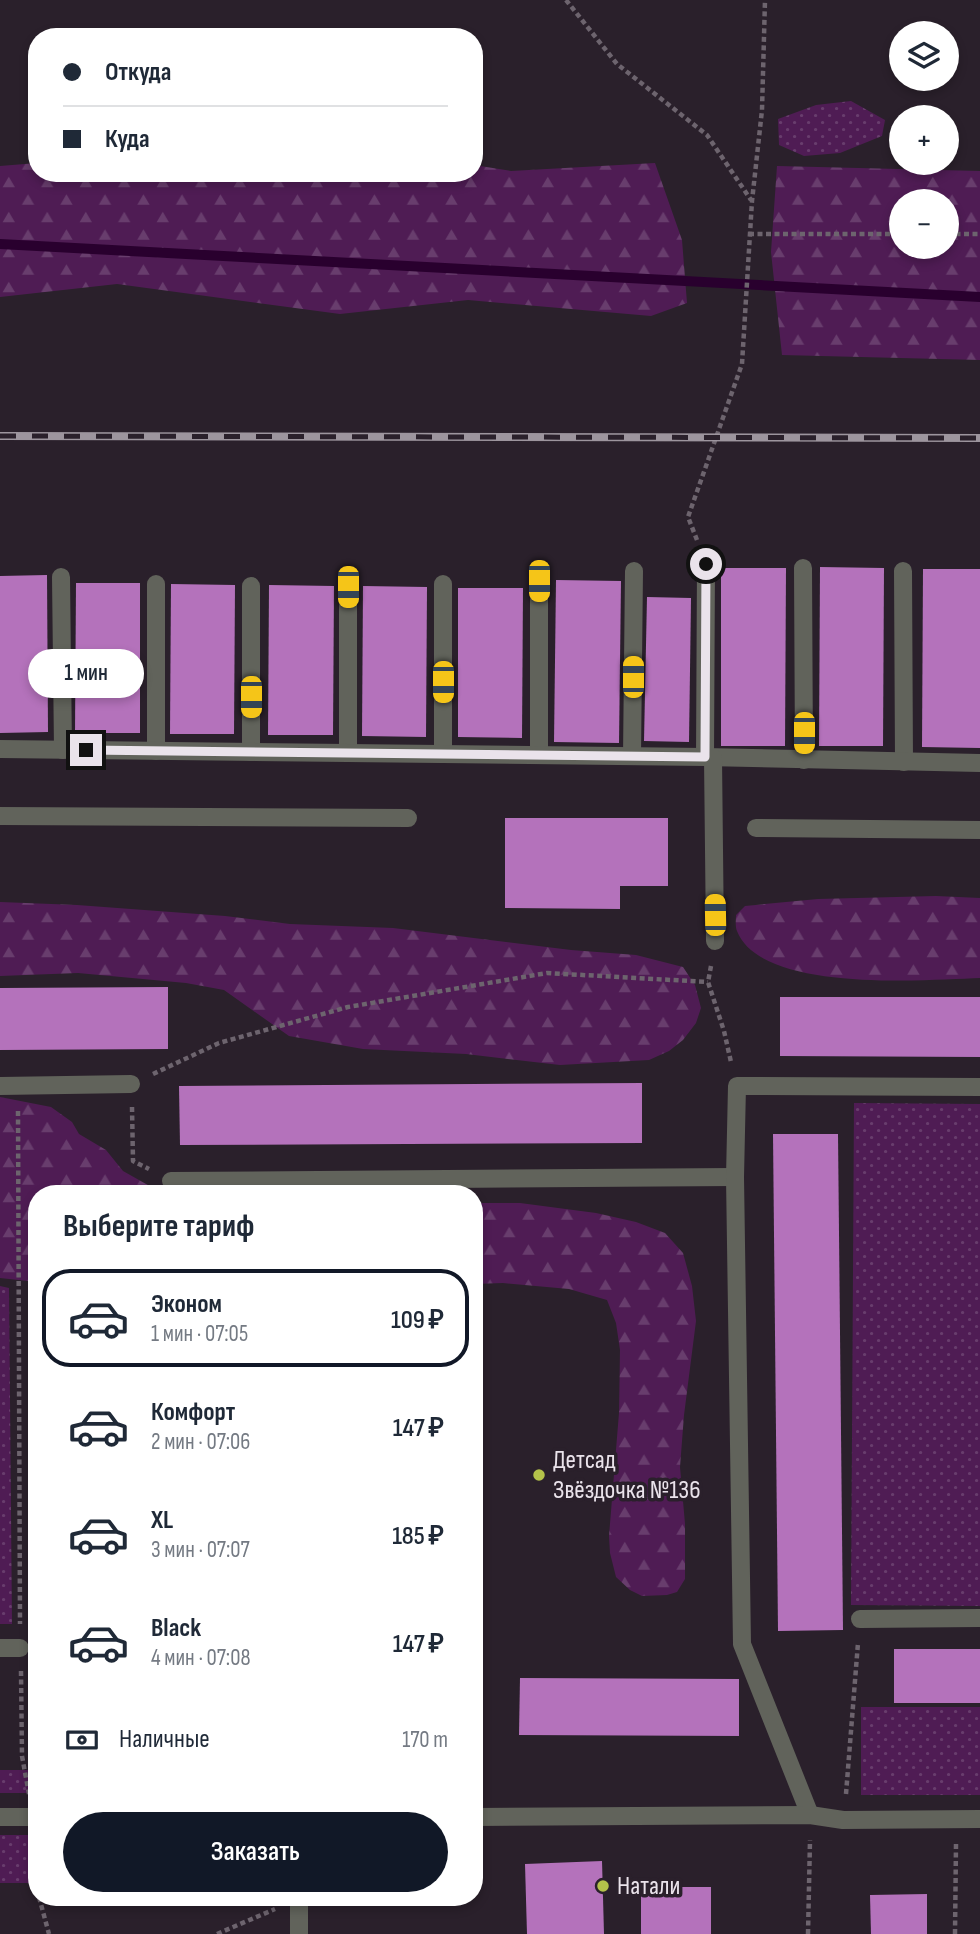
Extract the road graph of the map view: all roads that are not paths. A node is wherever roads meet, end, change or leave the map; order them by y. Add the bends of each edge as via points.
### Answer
1 (706, 564) dead end
2 (803, 568) dead end
3 (634, 571) dead end
4 (903, 571) dead end
5 (61, 577) dead end
6 (539, 581) dead end
7 (156, 584) dead end
8 (443, 584) dead end
9 (251, 586) dead end
10 (348, 587) dead end
11 (0, 749) edge
12 (63, 750) junction
13 (156, 751) junction
14 (251, 752) junction
15 (348, 754) junction
16 (443, 754) junction
17 (539, 755) junction
18 (632, 757) junction
19 (709, 757) junction
20 (804, 760) junction
21 (904, 762) junction
22 (980, 763) edge
23 (0, 816) edge
24 (408, 818) dead end
25 (756, 828) dead end
26 (980, 830) edge
27 (715, 941) road end
28 (131, 1084) road end
29 (9, 1086) edge
30 (980, 1087) edge
31 (734, 1177) junction
32 (172, 1181) road end
33 (980, 1618) edge
34 (860, 1619) road end
35 (0, 1648) edge
36 (20, 1648) road end
37 (810, 1815) junction
38 (0, 1817) edge
39 (28, 1817) edge
40 (483, 1817) edge
41 (980, 1819) edge
42 (299, 1906) edge
43 (299, 1934) edge

1 - 19 lane
2 - 20 lane
3 - 18 lane
4 - 21 lane
5 - 12 lane
6 - 17 lane
7 - 13 lane
8 - 16 lane
9 - 14 lane
10 - 15 lane
11 - 12 lane
12 - 13 lane
13 - 14 lane
14 - 15 lane
15 - 16 lane
16 - 17 lane
17 - 18 lane
18 - 19 lane
19 - 20 lane
19 - 27 lane
20 - 21 lane
21 - 22 lane
23 - 24 lane
25 - 26 lane
28 - 29 lane
30 - 31 lane via 737,1086
31 - 32 lane
31 - 37 lane via 742,1644
33 - 34 lane
35 - 36 lane
37 - 40 lane
37 - 41 lane via 844,1820
38 - 39 lane
42 - 43 lane

